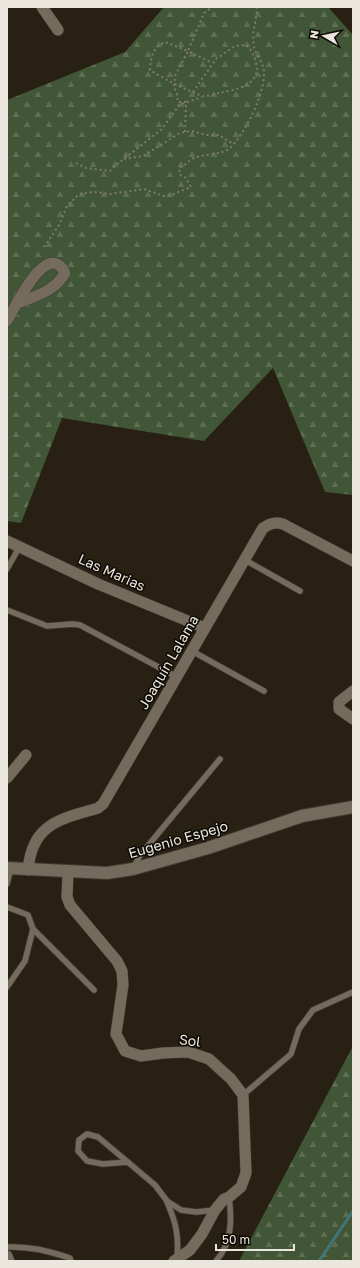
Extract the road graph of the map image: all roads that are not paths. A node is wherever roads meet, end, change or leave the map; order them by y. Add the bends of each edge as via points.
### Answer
1 (42, 7) edge
2 (58, 30) dead end
3 (18, 303) dead end
4 (7, 321) edge
5 (7, 541) edge
6 (20, 546) junction
7 (245, 560) junction
8 (353, 561) edge
9 (7, 569) edge
10 (300, 591) dead end
11 (7, 610) edge
12 (205, 628) junction
13 (192, 651) junction
14 (177, 677) junction
15 (264, 691) dead end
16 (353, 691) edge
17 (353, 719) edge
18 (26, 754) dead end
19 (220, 759) dead end
20 (7, 778) edge
21 (353, 807) edge
22 (9, 868) edge
23 (133, 869) junction
24 (28, 870) junction
25 (68, 872) junction
26 (7, 884) edge
27 (7, 907) edge
28 (32, 929) junction
29 (7, 987) edge
30 (94, 990) dead end
31 (353, 992) edge
32 (243, 1095) junction
33 (128, 1162) junction
34 (229, 1197) junction
35 (167, 1201) junction
36 (215, 1210) junction
37 (7, 1247) edge
38 (7, 1256) edge
39 (175, 1260) edge
40 (9, 1261) edge
41 (71, 1261) edge
42 (216, 1261) edge

1 - 2 street
3 - 4 street
5 - 6 street, Las Marias
6 - 9 lane
6 - 12 street, Las Marias via 98,584
7 - 8 street, Joaquín Lalama via 264,528 270,523 277,522
7 - 10 lane
7 - 12 street, Joaquín Lalama
11 - 14 lane via 47,626 80,625
12 - 13 street, Joaquín Lalama
13 - 14 street, Joaquín Lalama
13 - 15 lane
14 - 24 street, Joaquín Lalama via 104,804 51,824 32,848
16 - 17 street via 339,702 339,709
18 - 20 street
19 - 23 lane via 141,854
21 - 23 street, Eugenio Espejo via 302,816 208,848
22 - 24 street, Eugenio Espejo
22 - 26 lane
23 - 25 street, Eugenio Espejo via 107,873
24 - 25 street, Eugenio Espejo
25 - 32 street, Sol via 67,897 70,905 117,961 122,971 123,985 116,1034 125,1050 141,1056 188,1052 209,1059 231,1079
27 - 28 lane via 28,915
28 - 29 lane via 25,961
28 - 30 lane
31 - 32 lane via 313,1010 299,1029 292,1054
32 - 34 street via 246,1173 240,1187
33 - 33 lane via 98,1137 87,1134 79,1140 78,1151 87,1161 103,1164
33 - 35 lane via 155,1185
34 - 36 street
34 - 42 lane via 230,1234 224,1252
35 - 36 lane via 181,1210
35 - 39 lane via 177,1227 178,1244
36 - 39 street via 194,1245
37 - 41 lane via 43,1249 70,1258
38 - 40 street

